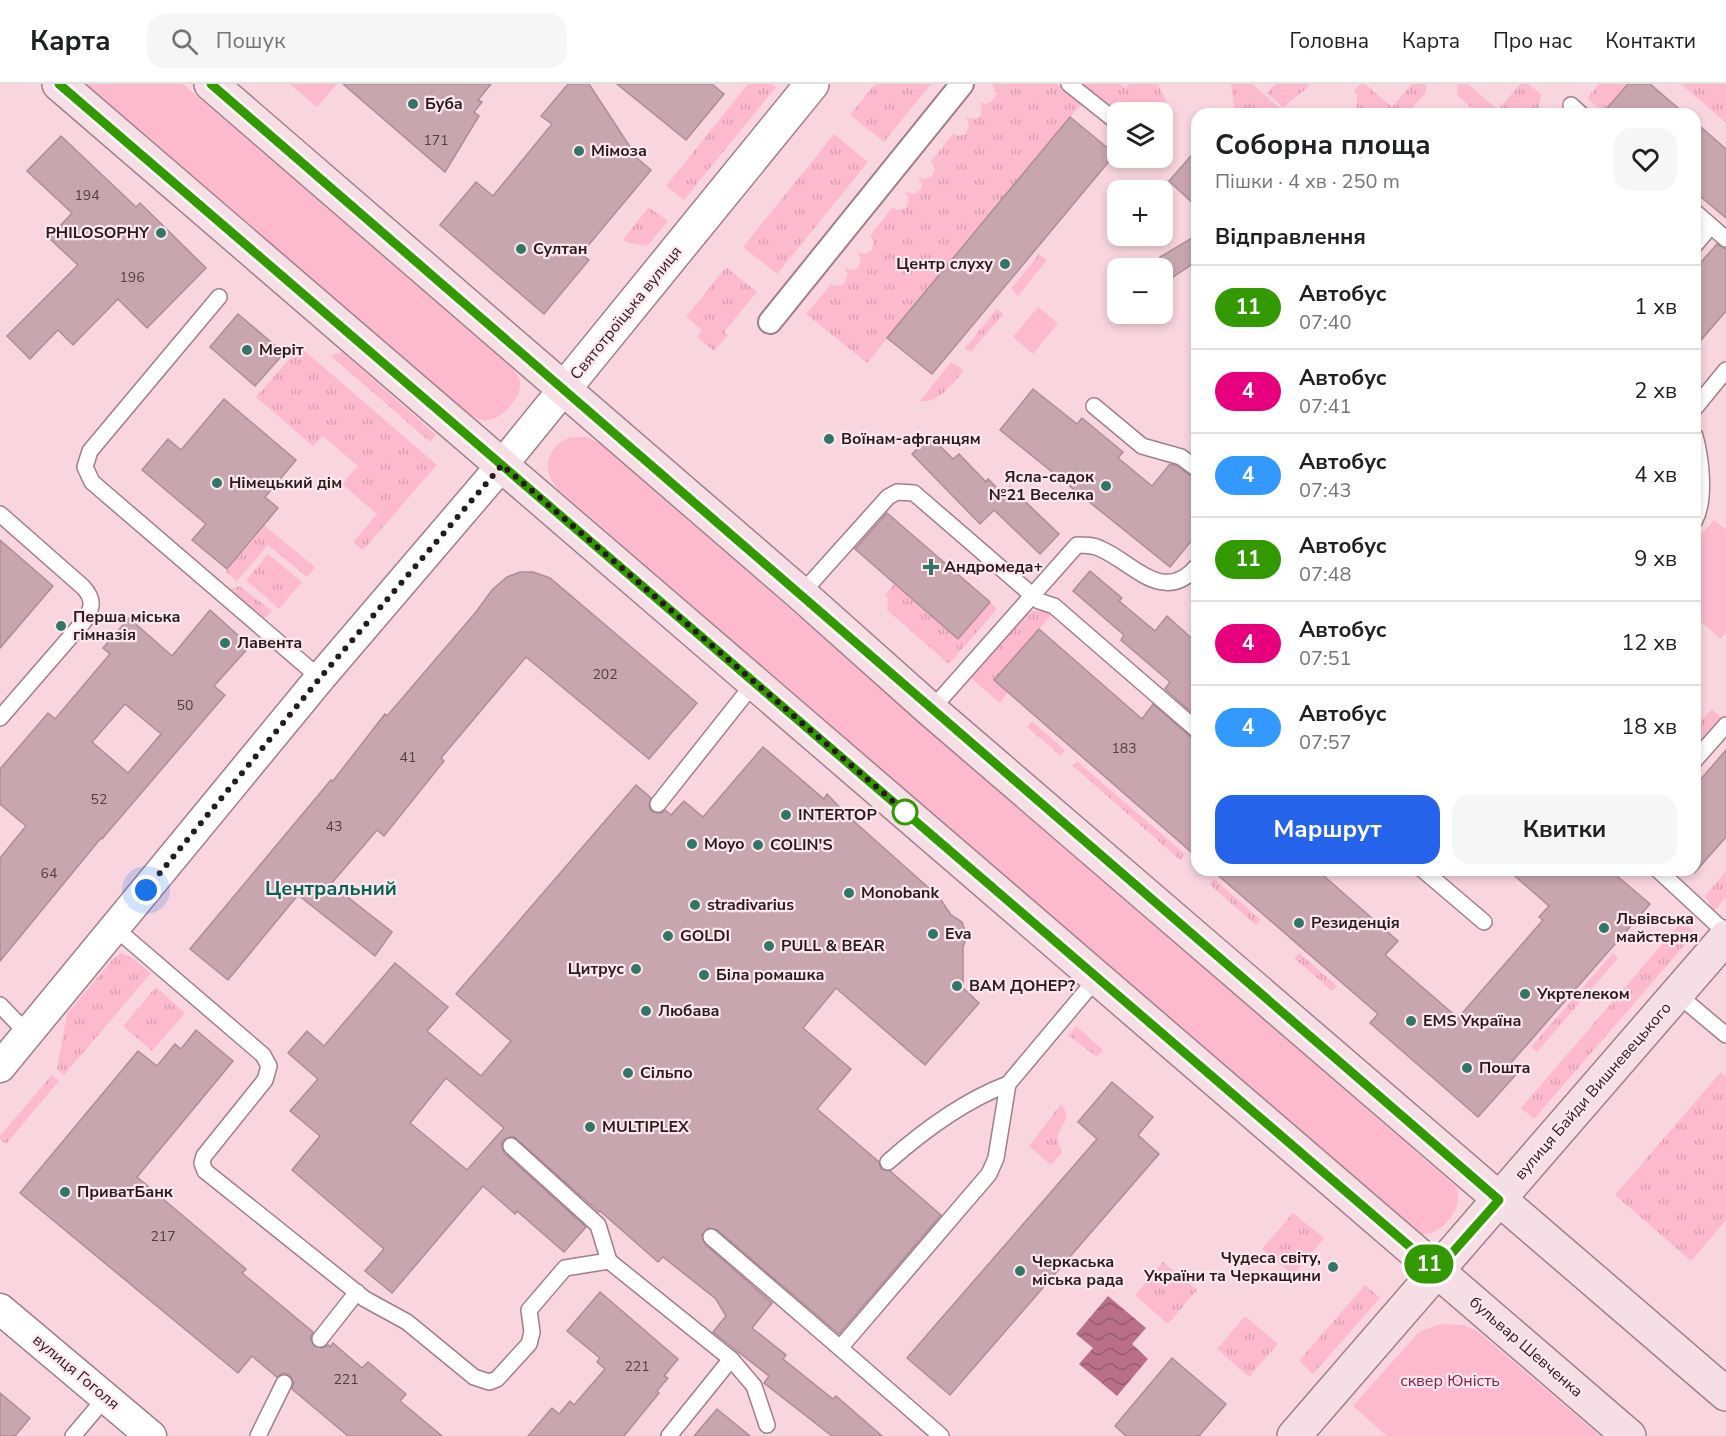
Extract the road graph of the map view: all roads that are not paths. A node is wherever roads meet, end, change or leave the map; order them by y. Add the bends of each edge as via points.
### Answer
1 (58, 84) edge
2 (211, 84) edge
3 (812, 84) edge
4 (962, 84) edge
5 (1069, 84) edge
6 (1107, 114) edge
7 (1701, 218) edge
8 (1711, 226) junction
9 (1701, 238) edge
10 (1726, 239) edge
11 (219, 297) dead end
12 (770, 322) dead end
13 (1726, 370) edge
14 (563, 390) junction
15 (1701, 401) edge
16 (1094, 406) dead end
17 (1191, 464) edge
18 (502, 465) junction
19 (0, 514) edge
20 (1191, 572) edge
21 (801, 594) junction
22 (1033, 596) junction
23 (320, 678) junction
24 (754, 683) junction
25 (931, 710) junction
26 (0, 718) edge
27 (1191, 725) edge
28 (1726, 725) edge
29 (1701, 753) edge
30 (658, 804) dead end
31 (1430, 876) edge
32 (1664, 876) edge
33 (1484, 922) dead end
34 (115, 928) junction
35 (1726, 935) edge
36 (1097, 978) junction
37 (1677, 994) junction
38 (0, 1005) edge
39 (28, 1034) junction
40 (1726, 1035) edge
41 (0, 1067) edge
42 (1008, 1084) junction
43 (511, 1146) dead end
44 (888, 1162) dead end
45 (1499, 1200) junction
46 (711, 1237) dead end
47 (609, 1261) junction
48 (1437, 1270) junction
49 (357, 1292) junction
50 (0, 1309) edge
51 (320, 1339) dead end
52 (840, 1348) junction
53 (731, 1359) junction
54 (284, 1383) dead end
55 (1726, 1394) edge
56 (106, 1397) junction
57 (767, 1425) dead end
58 (73, 1436) edge
59 (151, 1436) edge
60 (258, 1436) edge
61 (669, 1436) edge
62 (941, 1436) edge
63 (1294, 1436) edge
64 (1629, 1436) edge

1 - 18 main road, бульвар Шевченка
2 - 14 main road
3 - 14 street, Святотроїцька вулиця
4 - 12 street
5 - 6 lane
7 - 8 lane
8 - 9 lane
8 - 10 lane
11 - 23 lane via 90,451 85,467 92,482
13 - 15 lane
14 - 18 street, Святотроїцька вулиця
14 - 21 main road
16 - 17 lane via 1142,446 1181,457
18 - 23 street, Святотроїцька вулиця
18 - 24 main road, бульвар Шевченка
19 - 26 lane via 83,587 92,603 85,620
20 - 22 lane via 1184,578 1158,581 1141,575 1100,548 1077,545
21 - 22 lane via 888,497 906,491 921,497
21 - 25 main road
22 - 25 lane
22 - 27 lane via 1054,606
23 - 34 street, Святотроїцька вулиця
24 - 30 lane
24 - 36 main road, бульвар Шевченка
25 - 45 main road
28 - 29 lane
31 - 33 lane
32 - 35 lane
34 - 39 street, Святотроїцька вулиця
34 - 49 lane via 263,1055 269,1066 265,1080 204,1156 205,1171
35 - 37 main road, вулиця Байди Вишневецького
36 - 42 lane
36 - 48 main road, бульвар Шевченка
37 - 40 lane
37 - 45 main road, вулиця Байди Вишневецького
38 - 39 lane
39 - 41 street, Святотроїцька вулиця
42 - 44 lane via 942,1118
42 - 52 lane via 996,1158 989,1174
43 - 47 lane via 598,1225
45 - 48 main road, вулиця Байди Вишневецького
45 - 55 main road
46 - 52 lane
47 - 49 lane via 566,1268 529,1310 529,1344 503,1375 489,1382 474,1377 407,1322
47 - 53 lane
48 - 63 main road, вулиця Байди Вишневецького
48 - 64 main road, бульвар Шевченка
49 - 51 lane
50 - 56 street, вулиця Гоголя
52 - 62 lane
53 - 57 lane via 754,1386
53 - 61 lane
54 - 60 lane
56 - 58 lane
56 - 59 street, вулиця Гоголя

